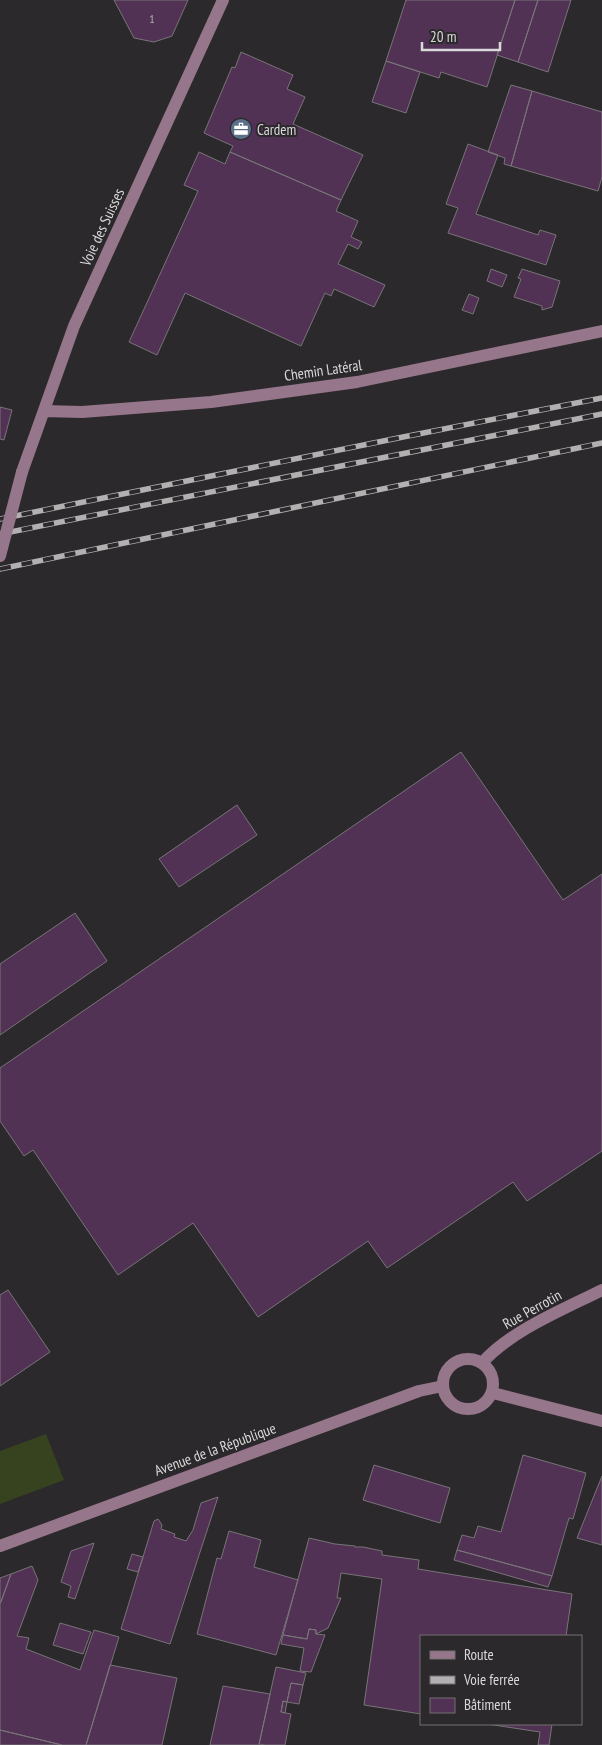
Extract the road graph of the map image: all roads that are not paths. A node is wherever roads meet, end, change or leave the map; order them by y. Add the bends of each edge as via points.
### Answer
1 (223, 0) edge
2 (602, 330) edge
3 (44, 411) junction
4 (0, 556) edge
5 (602, 1290) edge
6 (482, 1362) junction
7 (443, 1386) junction
8 (493, 1393) junction
9 (602, 1421) edge
10 (0, 1546) edge

1 - 3 street, Voie des Suisses via 74,326
2 - 3 street, Chemin Latéral via 357,382 211,402 82,412
3 - 4 street, Voie des Suisses, bridge via 22,472
5 - 6 street, Rue Perrotin via 522,1331 492,1351
6 - 7 street via 473,1359 455,1362 448,1368
6 - 8 street via 492,1376
7 - 8 street via 450,1402 465,1410 482,1406
7 - 10 street, Avenue de la République via 419,1390
8 - 9 street

